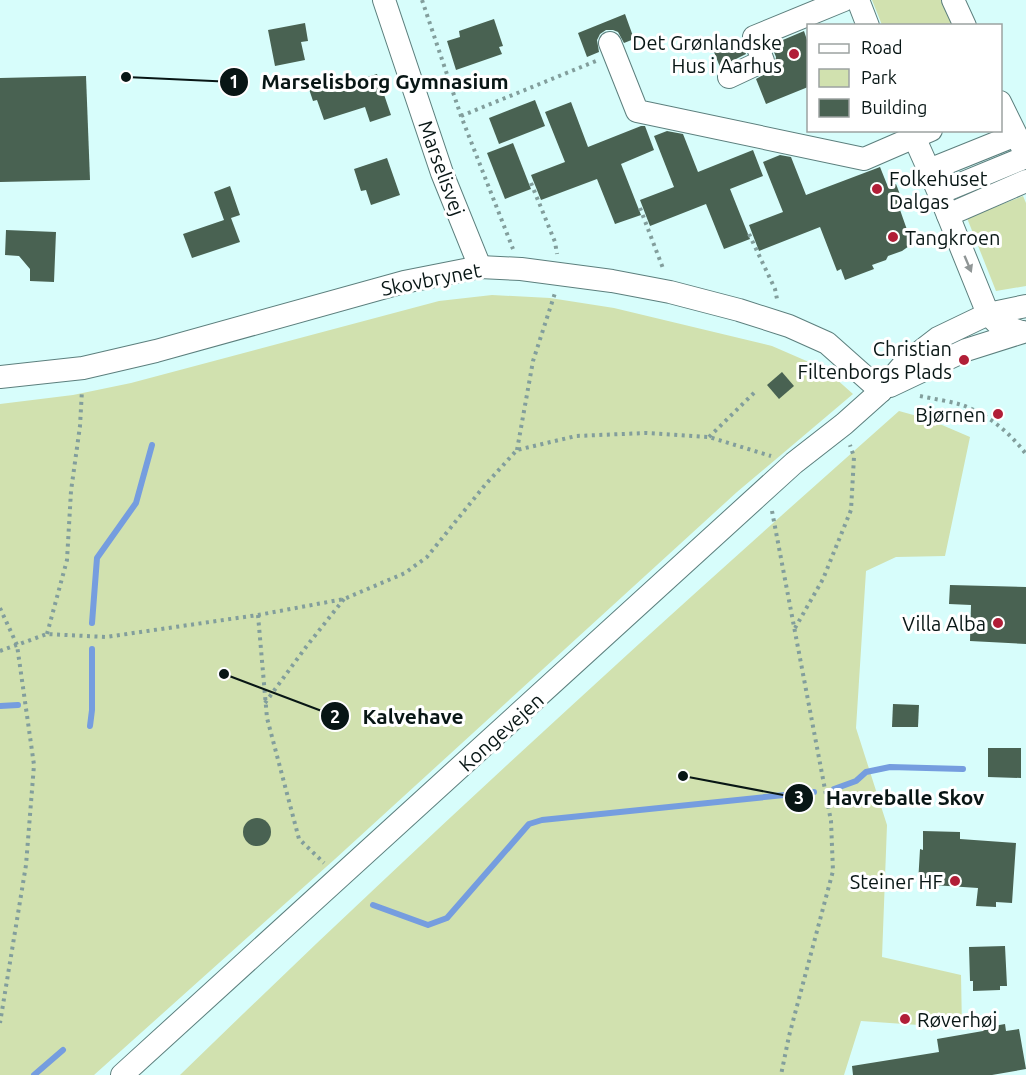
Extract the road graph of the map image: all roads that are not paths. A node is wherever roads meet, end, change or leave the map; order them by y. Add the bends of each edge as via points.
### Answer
1 (384, 0) edge
2 (844, 0) edge
3 (858, 0) edge
4 (953, 0) edge
5 (867, 24) edge
6 (964, 24) edge
7 (612, 48) road end
8 (729, 77) dead end
9 (1002, 106) edge
10 (919, 133) edge
11 (1016, 135) junction
12 (1026, 156) edge
13 (929, 170) junction
14 (1026, 181) edge
15 (939, 193) junction
16 (948, 215) junction
17 (480, 267) junction
18 (1026, 306) edge
19 (988, 314) junction
20 (1023, 332) edge
21 (0, 377) edge
22 (881, 391) junction
23 (122, 1075) edge

1 - 17 street, Marselisvej via 442,173
2 - 8 street via 754,37 764,61
3 - 5 street
4 - 6 street
7 - 10 street via 637,111 864,159
9 - 11 street
10 - 13 street
11 - 12 street
11 - 13 street
12 - 15 street
13 - 15 street
14 - 16 street
15 - 16 street
16 -> 19 street
17 - 21 street, Skovbrynet via 404,282 83,368
17 - 22 street, Skovbrynet via 612,281 739,310 827,343
18 - 19 street
19 - 20 street via 998,324
19 - 22 street via 938,338 903,365
20 - 22 street via 966,351
22 - 23 street, Kongevejen via 768,487

